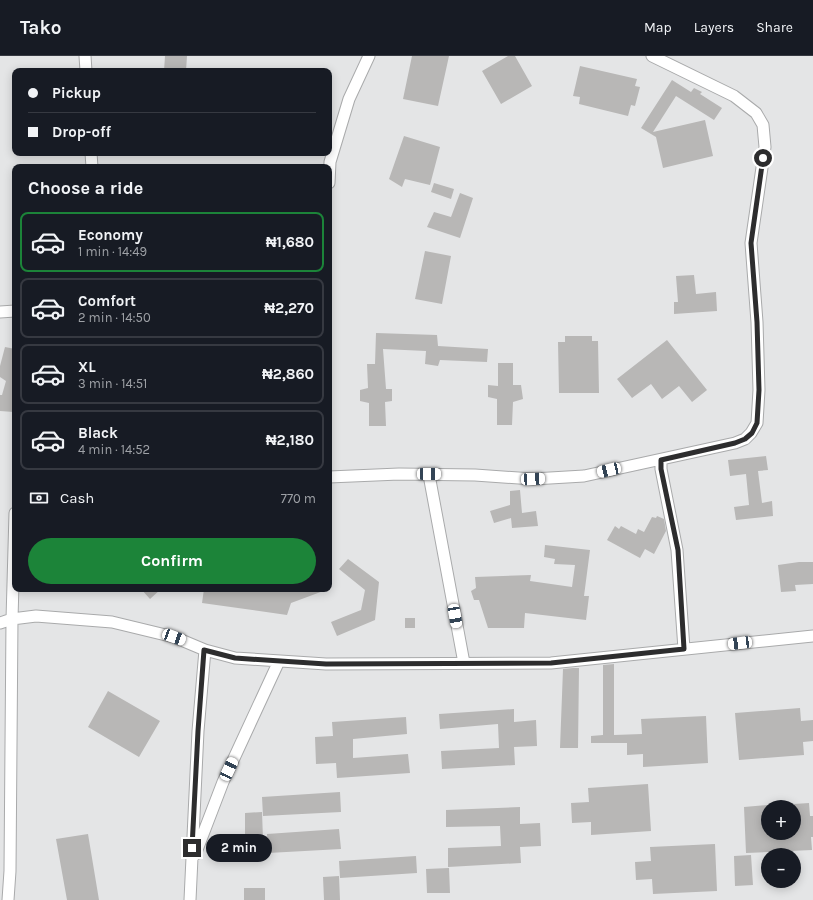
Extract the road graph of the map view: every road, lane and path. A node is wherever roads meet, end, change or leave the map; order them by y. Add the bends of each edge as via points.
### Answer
1 (86, 56) edge
2 (369, 56) edge
3 (652, 56) edge
4 (86, 68) edge
5 (332, 155) edge
6 (12, 311) edge
7 (0, 312) edge
8 (661, 460) junction
9 (429, 474) junction
10 (332, 477) edge
11 (13, 592) edge
12 (12, 619) junction
13 (0, 623) edge
14 (813, 636) edge
15 (684, 649) junction
16 (204, 650) junction
17 (279, 661) junction
18 (464, 663) junction
19 (192, 863) junction
20 (8, 900) edge
21 (190, 900) edge

1 - 4 street
2 - 5 street via 349,99
3 - 8 street via 734,96 756,113 764,125 765,147 751,243 757,322 757,423 752,433 735,443
6 - 7 street
8 - 9 street via 622,466 584,476 533,479 475,474
8 - 15 street via 678,550
9 - 10 street
9 - 18 street
11 - 12 street
12 - 13 street
12 - 16 street via 36,616 112,622 174,637
12 - 20 street
14 - 15 street
15 - 18 street via 551,663
16 - 17 street via 235,658
16 - 19 street
17 - 18 street via 326,664
17 - 19 street via 223,782
19 - 21 street

